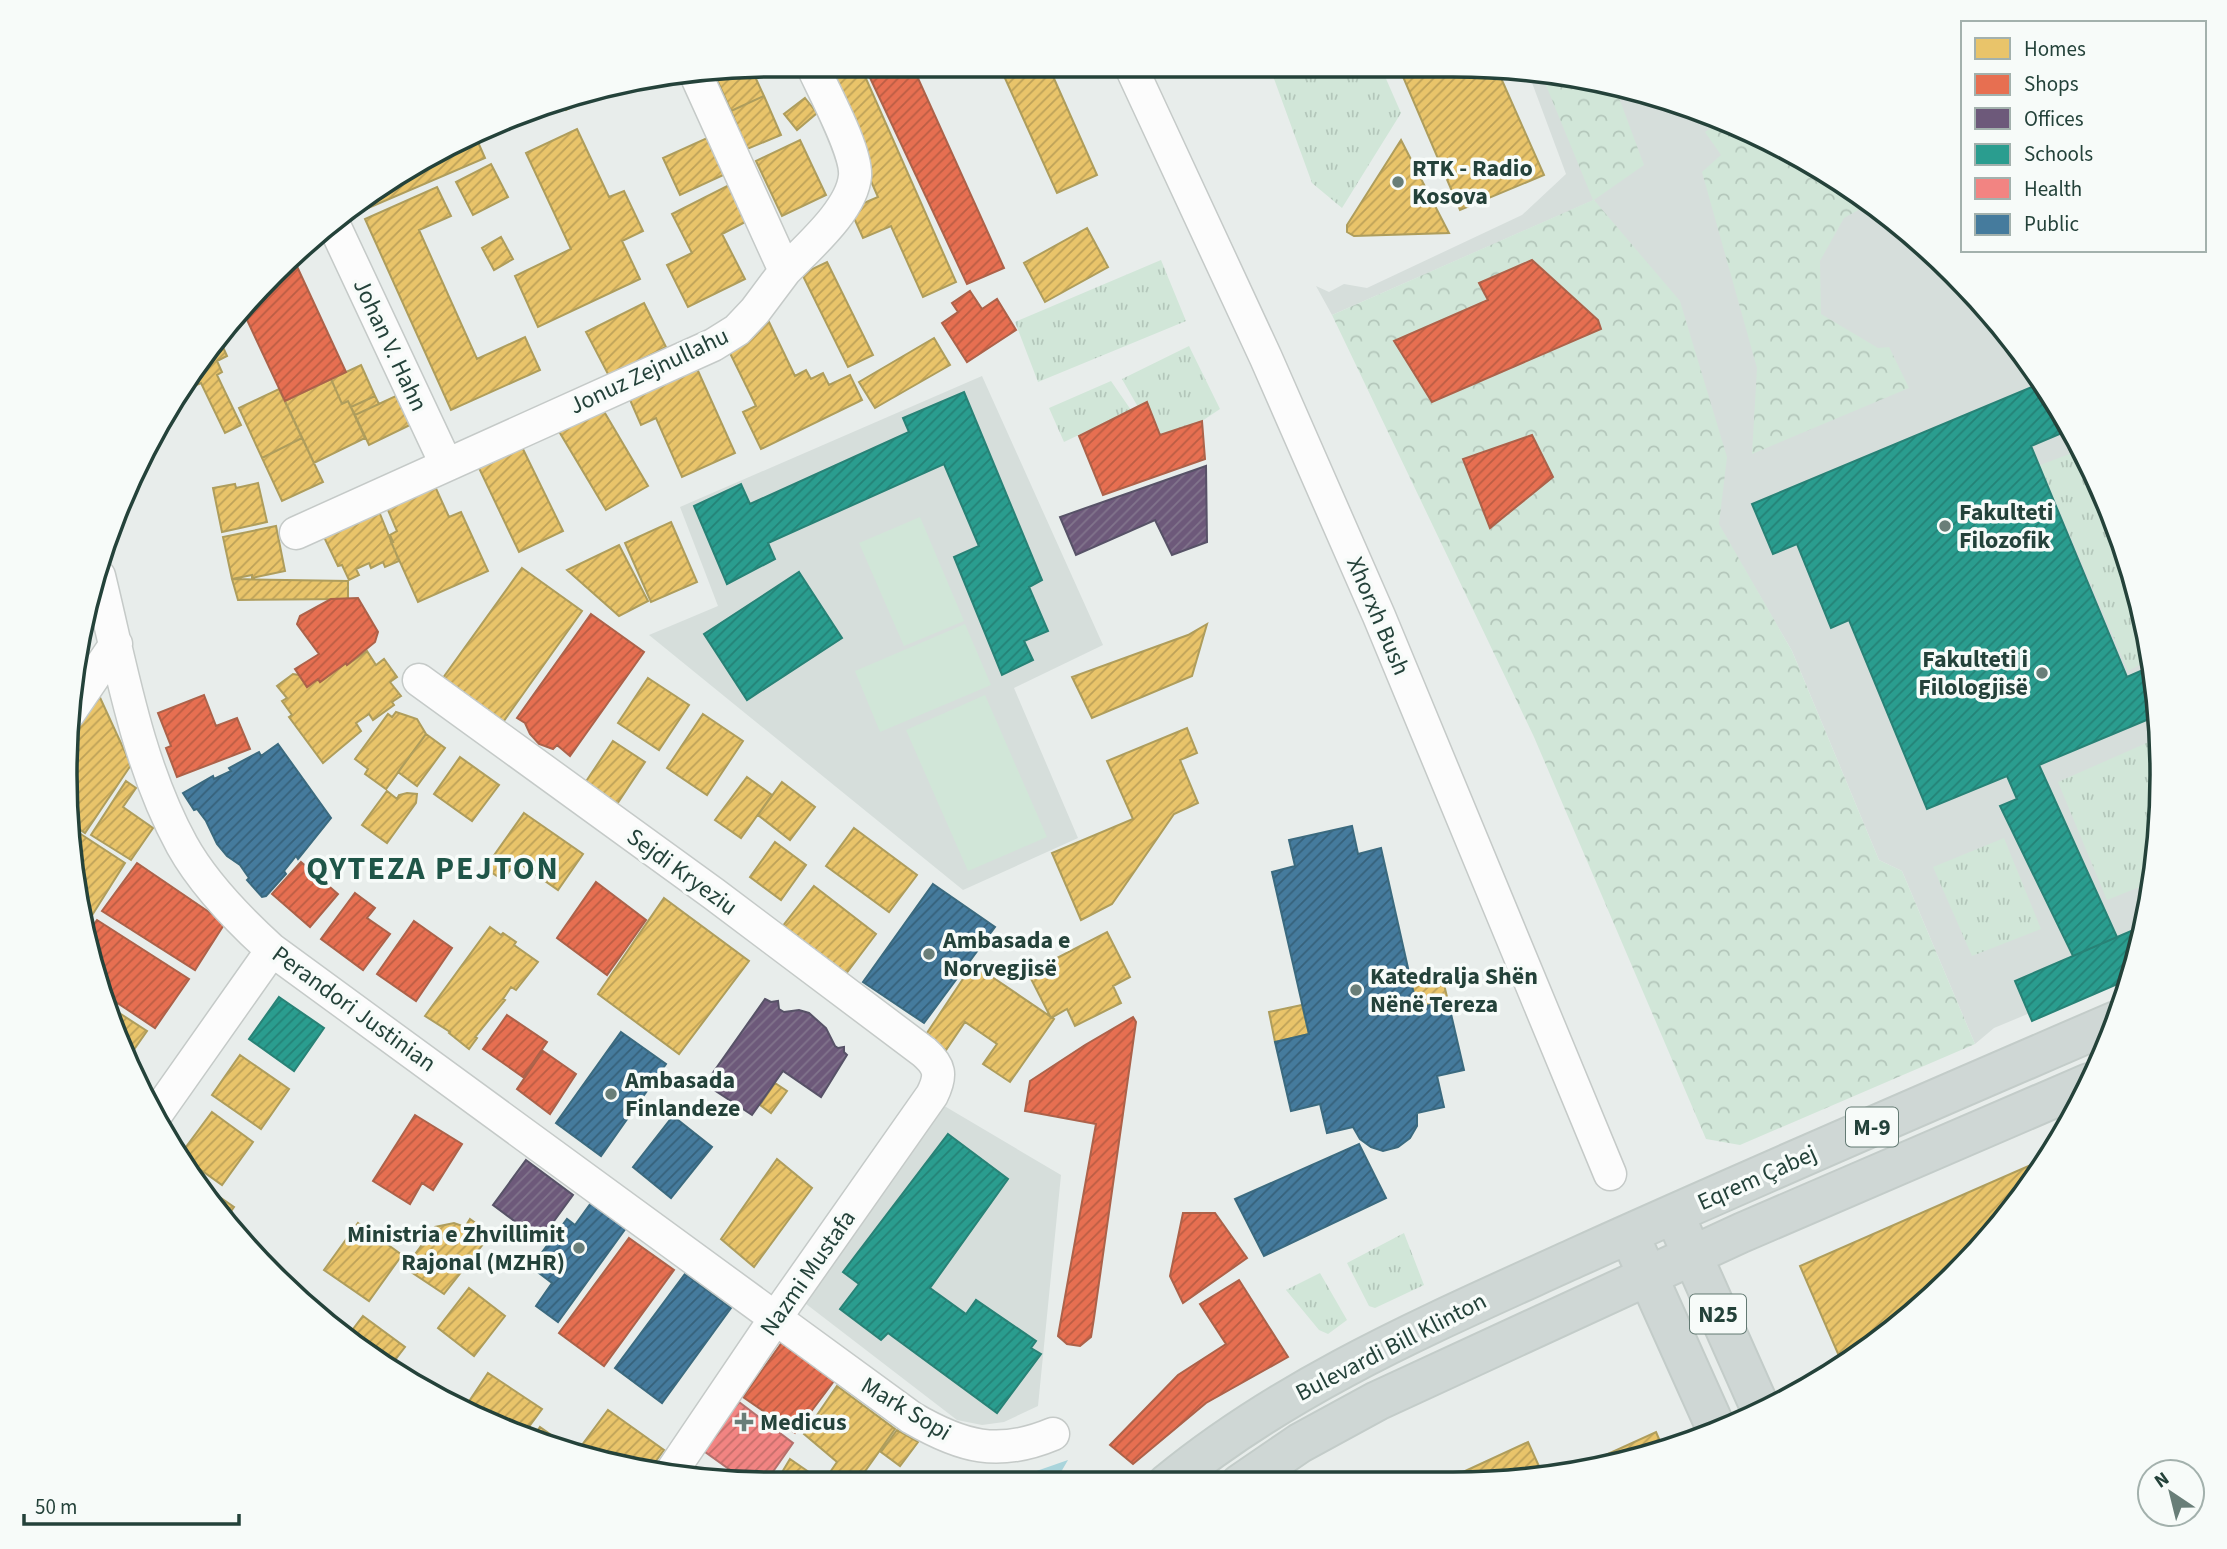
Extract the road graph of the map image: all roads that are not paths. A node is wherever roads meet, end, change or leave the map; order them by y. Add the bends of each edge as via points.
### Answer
1 (817, 77) edge
2 (1136, 77) edge
3 (699, 81) edge
4 (337, 232) edge
5 (785, 271) junction
6 (446, 464) junction
7 (296, 533) dead end
8 (102, 589) edge
9 (116, 644) junction
10 (419, 680) dead end
11 (82, 694) edge
12 (272, 950) junction
13 (2102, 1027) edge
14 (939, 1070) joint
15 (2075, 1089) edge
16 (161, 1107) edge
17 (1610, 1174) dead end
18 (1674, 1214) junction
19 (1629, 1234) junction
20 (1692, 1256) junction
21 (1648, 1275) junction
22 (776, 1318) junction
23 (1757, 1402) edge
24 (1713, 1421) edge
25 (1053, 1434) dead end
26 (676, 1465) edge
27 (1182, 1472) edge
28 (1258, 1472) edge

1 - 5 street, Jonuz Zejnullahu via 853,157 855,176 838,214
2 - 17 street, Xhorxh Bush via 1379,615
3 - 5 street
4 - 6 street, Johan V. Hahn
5 - 6 street, Jonuz Zejnullahu via 737,330 713,345
6 - 7 street, Jonuz Zejnullahu
8 - 9 street, Perandori Justinian
9 - 11 street
9 - 12 street, Perandori Justinian via 149,769 183,847 245,925
10 - 14 street, Sejdi Kryeziu via 714,894 923,1052
12 - 16 street
12 - 22 street, Perandori Justinian
13 - 18 main road, Eqrem Çabej / M-9
14 - 22 street, Nazmi Mustafa via 932,1094
15 - 20 main road, Eqrem Çabej / M-9
18 - 19 main road, Eqrem Çabej / M-9
18 - 20 main road, N25
19 - 21 main road, N25
19 - 27 main road, Bulevardi Bill Klinton / M-9 via 1354,1361 1273,1406
20 - 21 main road, Bulevardi Bill Klinton / M-9
20 - 23 main road, N25
21 - 24 main road, N25
21 - 28 main road, Bulevardi Bill Klinton / M-9 via 1377,1401
22 - 25 street, Mark Sopi via 933,1431 986,1448 1029,1444
22 - 26 street, Nazmi Mustafa

